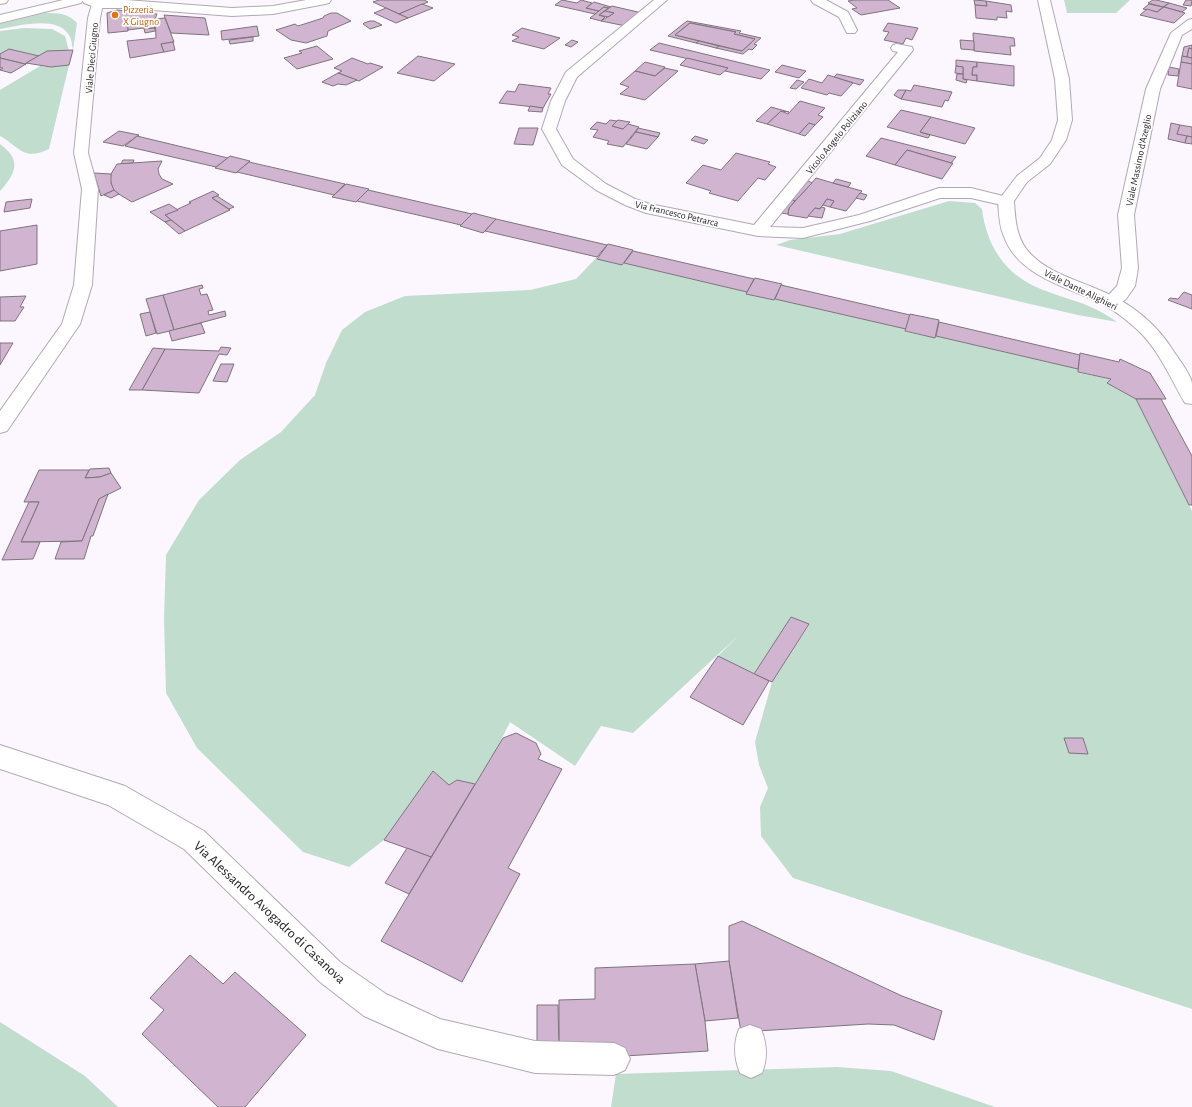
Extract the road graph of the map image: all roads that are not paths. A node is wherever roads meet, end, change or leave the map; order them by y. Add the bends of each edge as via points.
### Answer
1 (32, 0) edge
2 (77, 0) edge
3 (325, 0) edge
4 (661, 0) edge
5 (817, 0) edge
6 (1044, 0) edge
7 (92, 2) edge
8 (125, 2) edge
9 (2, 14) edge
10 (1192, 23) edge
11 (851, 30) dead end
12 (896, 48) dead end
13 (1006, 201) junction
14 (758, 231) junction
15 (1111, 302) junction
16 (1192, 398) edge
17 (0, 426) edge
18 (0, 757) edge
19 (614, 1058) dead end

1 - 9 street
2 - 9 street
3 - 8 street via 273,10 232,12
4 - 14 street, Via Francesco Petrarca via 571,75 548,129 567,162 601,187 630,202 646,208
5 - 11 street via 844,15
6 - 13 street via 1062,79 1065,120 1059,140 1045,161 1022,179
7 - 8 street
7 - 17 street, Viale Dieci Giugno via 94,18 80,153 90,189 83,285 71,324
10 - 15 street, Viale Massimo d'Azeglio via 1177,33 1153,89 1126,215 1130,268 1126,286
12 - 14 street, Vicolo Angelo Poliziano via 907,50
13 - 14 street, Via Francesco Petrarca via 971,193 939,193 864,218 803,233
13 - 15 street, Viale Dante Alighieri via 1008,227 1022,255 1038,268 1060,280
15 - 16 street, Viale Dante Alighieri via 1140,321 1153,334
18 - 19 street, Via Alessandro Avogadro di Casanova via 116,794 194,840 330,972 375,1005 438,1034 535,1057

